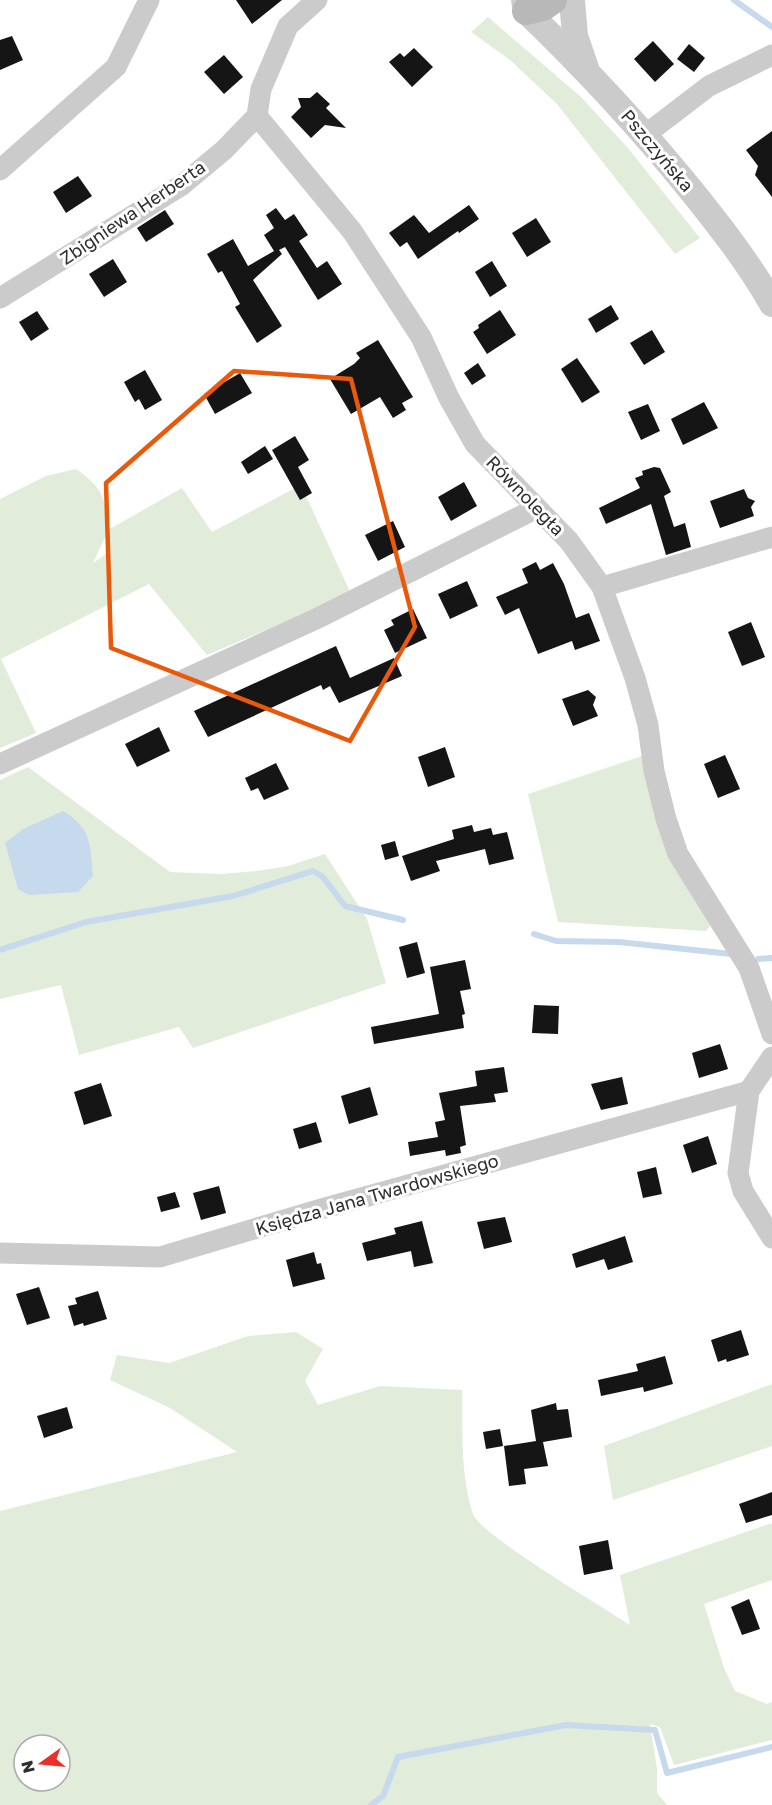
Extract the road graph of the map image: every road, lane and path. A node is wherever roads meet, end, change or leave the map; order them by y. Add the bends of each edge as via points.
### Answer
1 (149, 0) edge
2 (317, 0) edge
3 (552, 0) edge
4 (572, 0) edge
5 (519, 3) edge
6 (772, 55) edge
7 (588, 74) junction
8 (257, 116) junction
9 (645, 135) junction
10 (0, 170) edge
11 (0, 298) edge
12 (772, 304) edge
13 (535, 509) junction
14 (772, 537) edge
15 (602, 587) junction
16 (0, 764) edge
17 (772, 1034) edge
18 (772, 1057) edge
19 (749, 1091) junction
20 (772, 1238) edge
21 (0, 1253) edge

1 - 10 street via 116,68
2 - 8 street via 288,26 261,89
3 - 5 main road via 543,7
4 - 7 street via 576,36
5 - 7 street, Pszczyńska
6 - 9 street via 709,86
7 - 9 street, Pszczyńska
8 - 11 street, Zbigniewa Herberta via 224,150 182,184
8 - 13 street, Równoległa via 352,231 422,337 474,444
9 - 12 street, Pszczyńska via 714,219
13 - 15 street, Równoległa via 569,541
13 - 16 street via 318,618
14 - 15 street
15 - 17 street, Równoległa via 648,725 661,800 678,854 749,968
18 - 19 street
19 - 20 street via 738,1173 743,1191
19 - 21 street, Księdza Jana Twardowskiego via 160,1257

